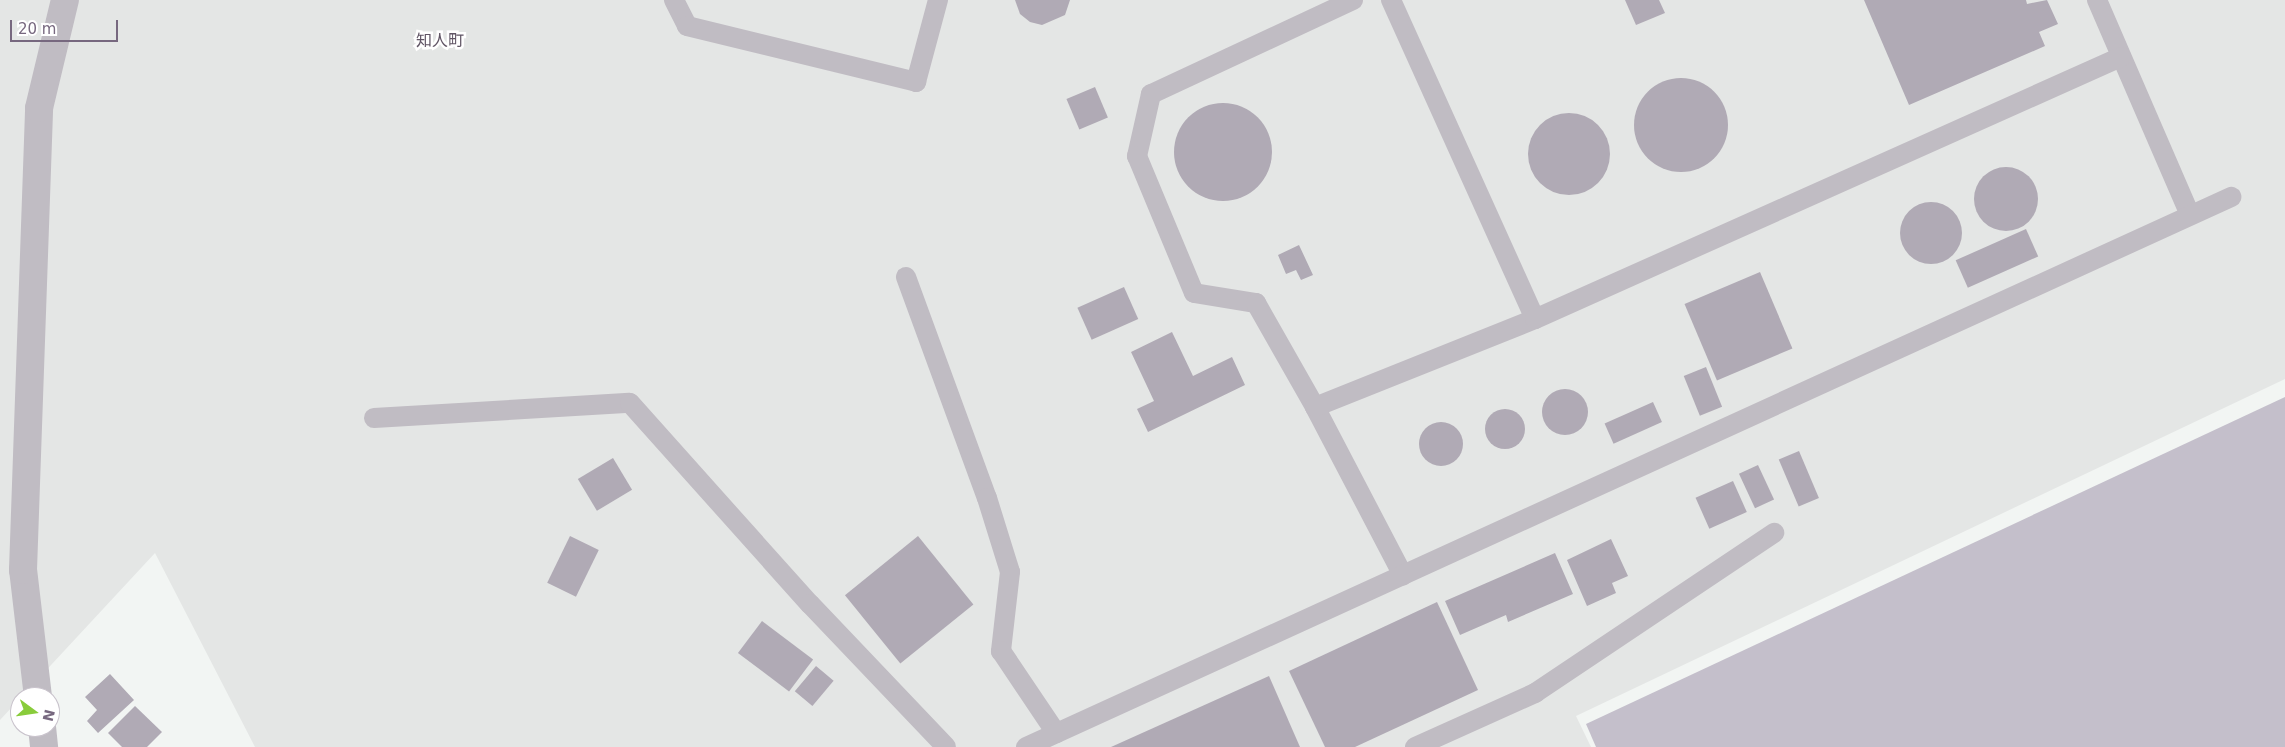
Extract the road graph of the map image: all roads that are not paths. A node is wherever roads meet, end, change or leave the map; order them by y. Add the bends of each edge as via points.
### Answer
1 (65, 0) edge
2 (674, 0) edge
3 (938, 0) edge
4 (1353, 0) edge
5 (1391, 0) edge
6 (2097, 0) edge
7 (2121, 57) junction
8 (2231, 196) dead end
9 (2190, 216) junction
10 (906, 277) dead end
11 (1535, 319) junction
12 (1315, 407) junction
13 (374, 418) dead end
14 (1774, 533) dead end
15 (1403, 575) junction
16 (37, 687) edge
17 (1056, 733) junction
18 (946, 747) edge
19 (1026, 747) edge
20 (1415, 747) edge

1 - 16 street via 40,108 23,570
2 - 3 lane via 687,26 916,82
4 - 12 lane via 1151,94 1137,156 1194,292 1256,304
5 - 11 lane
6 - 7 lane
7 - 9 lane
7 - 11 lane
8 - 9 lane
9 - 15 lane
10 - 17 lane via 987,498 1010,572 1001,652
11 - 12 lane
12 - 15 lane
13 - 18 lane via 630,403 810,604
14 - 20 lane via 1535,693
15 - 17 lane
17 - 19 lane

